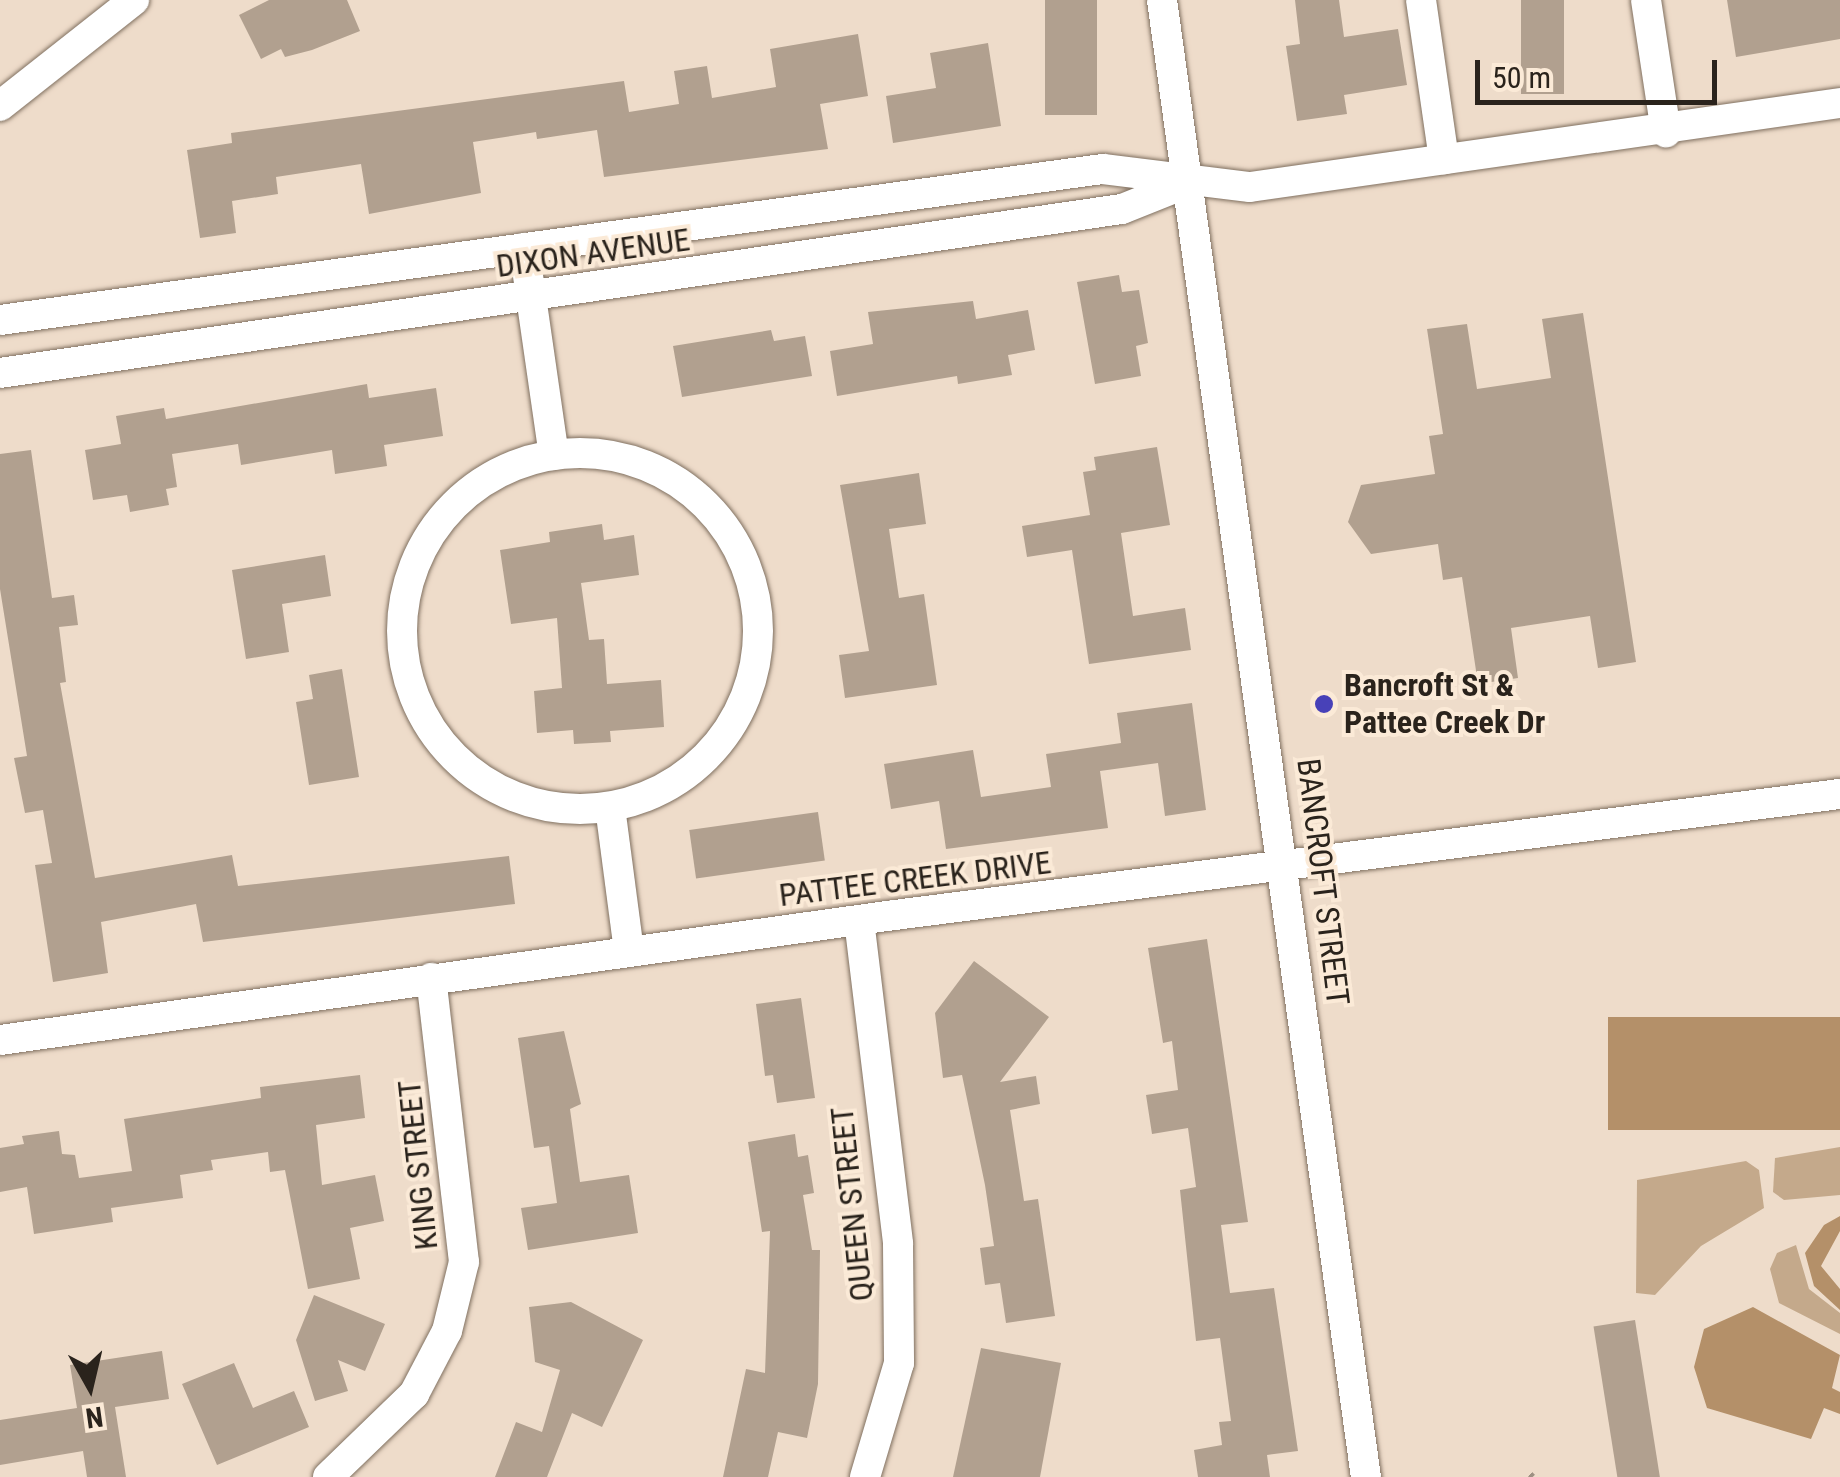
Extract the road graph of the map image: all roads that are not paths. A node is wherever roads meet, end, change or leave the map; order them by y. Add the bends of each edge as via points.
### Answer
1 (134, 0) edge
2 (1162, 0) edge
3 (1421, 0) edge
4 (1646, 0) edge
5 (1840, 103) edge
6 (0, 106) edge
7 (1666, 132) junction
8 (1444, 159) junction
9 (1192, 181) junction
10 (524, 248) junction
11 (532, 298) junction
12 (0, 320) edge
13 (0, 372) edge
14 (554, 455) junction
15 (1840, 794) edge
16 (610, 807) junction
17 (1287, 868) junction
18 (858, 920) junction
19 (629, 951) junction
20 (431, 978) junction
21 (0, 1040) edge
22 (328, 1477) edge
23 (865, 1477) edge
24 (1366, 1477) edge

1 - 6 street
2 - 9 street, BANCROFT STREET
3 - 8 street
4 - 7 street
5 - 7 street, DIXON AVENUE
7 - 8 street, DIXON AVENUE
8 - 9 street, DIXON AVENUE via 1250,187
9 - 10 street, DIXON AVENUE via 1103,169
9 - 11 street, DIXON AVENUE via 1122,209
9 - 17 street, BANCROFT STREET
10 - 11 street
10 - 12 street, DIXON AVENUE
11 - 13 street, DIXON AVENUE
11 - 14 street
14 - 16 street via 614,456 686,487 731,536 754,594 756,657 727,732 677,780
14 - 16 street via 480,483 433,529 406,586 404,662 424,720 478,778 534,803
15 - 17 street, PATTEE CREEK DRIVE
16 - 19 street
17 - 18 street, PATTEE CREEK DRIVE
17 - 24 street, BANCROFT STREET
18 - 19 street, PATTEE CREEK DRIVE
18 - 23 street, QUEEN STREET via 898,1244 899,1363
19 - 20 street, PATTEE CREEK DRIVE
20 - 21 street, PATTEE CREEK DRIVE
20 - 22 street, KING STREET via 464,1262 448,1331 414,1394

